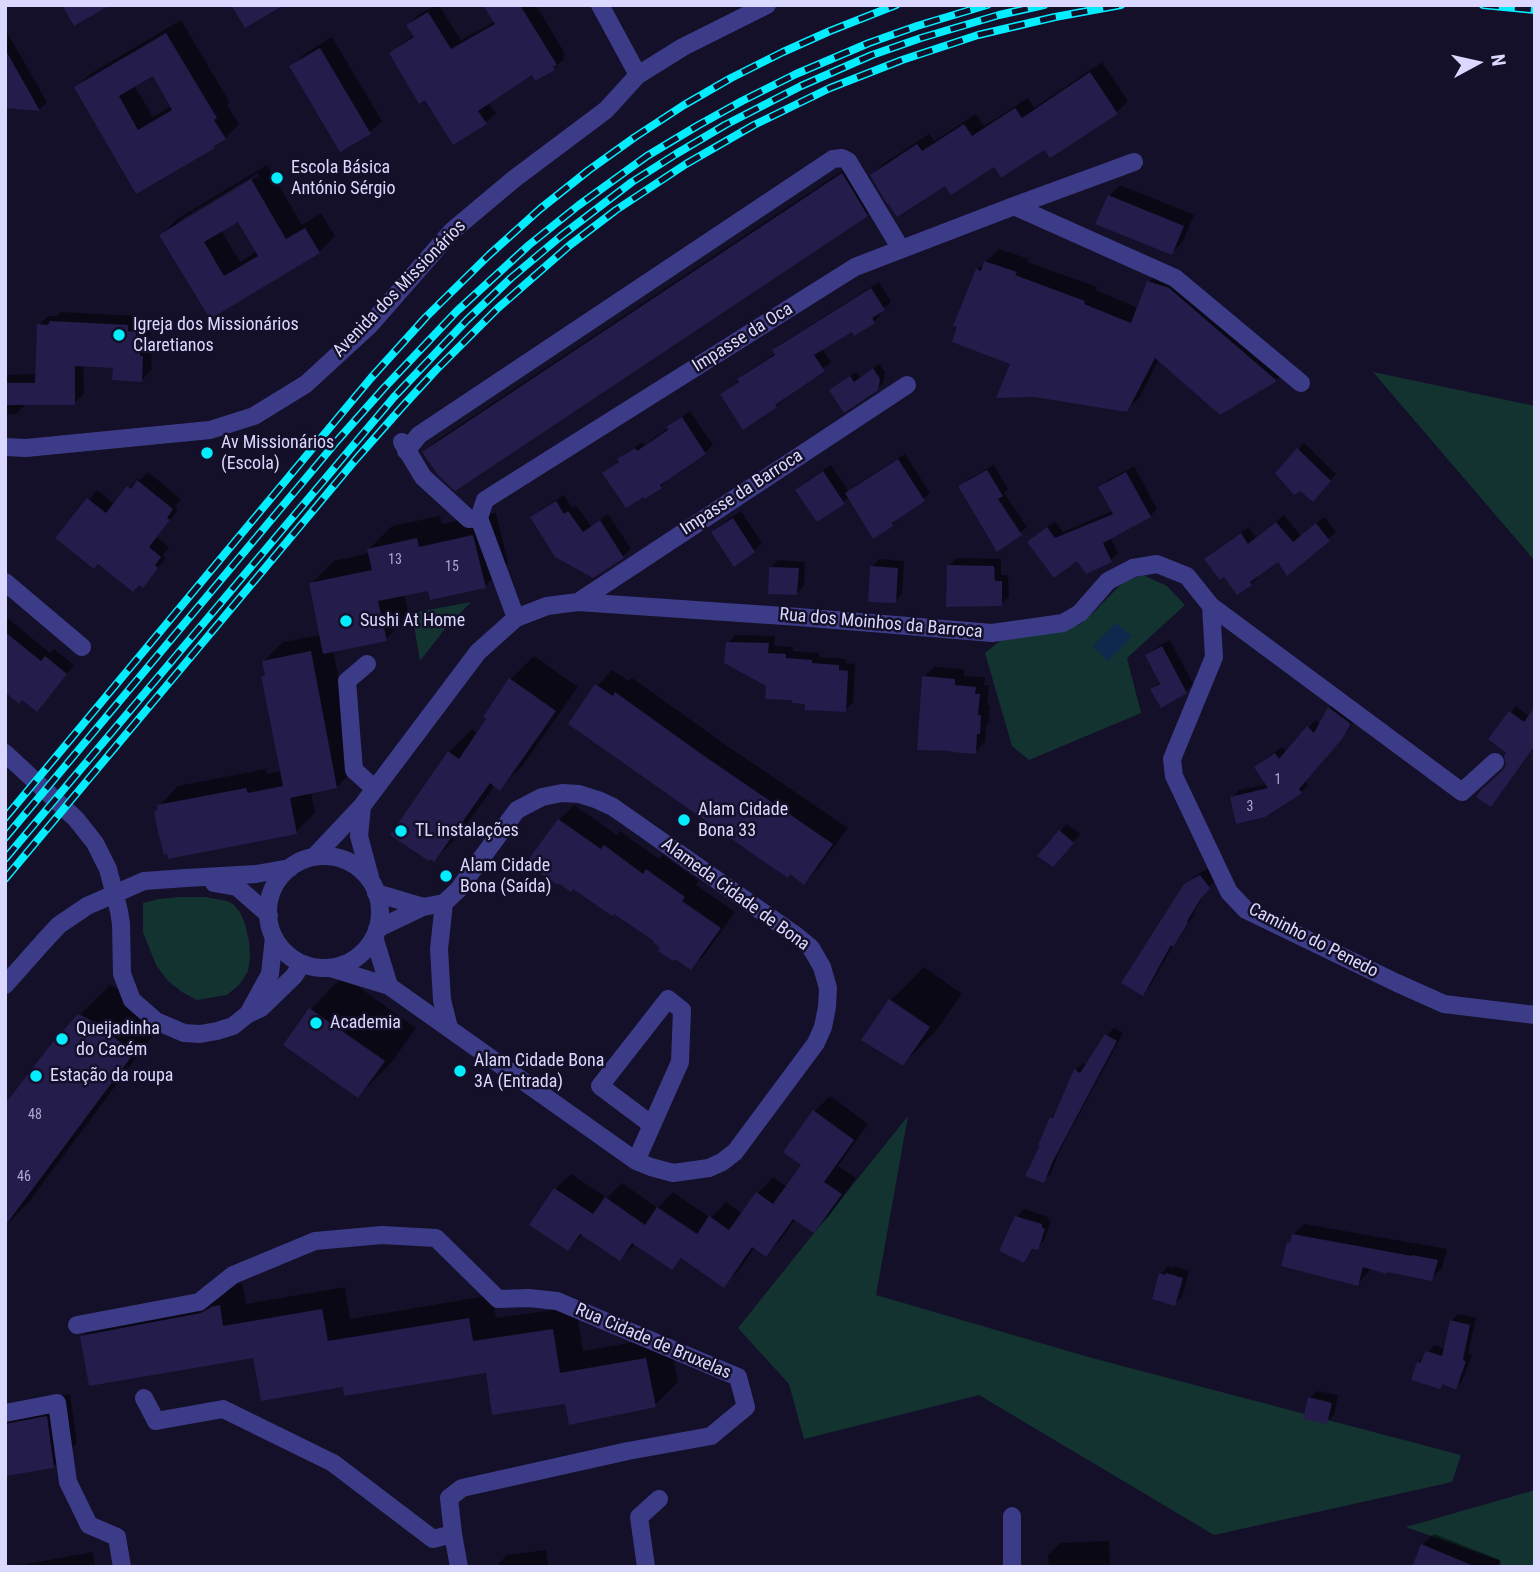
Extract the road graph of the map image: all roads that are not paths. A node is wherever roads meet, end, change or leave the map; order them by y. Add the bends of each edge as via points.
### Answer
1 (600, 5) edge
2 (767, 5) edge
3 (638, 75) junction
4 (1134, 162) dead end
5 (1014, 206) junction
6 (901, 249) junction
7 (1301, 383) dead end
8 (906, 385) dead end
9 (5, 447) edge
10 (26, 448) junction
11 (5, 461) edge
12 (479, 517) junction
13 (5, 582) edge
14 (578, 602) junction
15 (1211, 606) junction
16 (516, 618) junction
17 (82, 647) dead end
18 (367, 664) dead end
19 (5, 753) edge
20 (1496, 762) dead end
21 (375, 789) junction
22 (362, 806) junction
23 (314, 857) junction
24 (290, 868) junction
25 (186, 878) junction
26 (374, 887) junction
27 (444, 903) junction
28 (423, 907) junction
29 (269, 915) junction
30 (376, 933) junction
31 (274, 937) junction
32 (302, 964) junction
33 (330, 968) junction
34 (5, 985) edge
35 (389, 986) junction
36 (248, 1014) junction
37 (1535, 1016) edge
38 (449, 1028) junction
39 (652, 1125) junction
40 (636, 1161) junction
41 (78, 1325) dead end
42 (145, 1398) dead end
43 (5, 1413) edge
44 (659, 1499) dead end
45 (1012, 1516) dead end
46 (453, 1534) junction
47 (122, 1567) edge
48 (459, 1567) edge
49 (646, 1567) edge
50 (1012, 1567) edge

1 - 3 street
2 - 3 street, Avenida dos Missionários via 682,47
3 - 10 street, Avenida dos Missionários via 606,110 452,231 369,326 306,384 254,416 210,430
4 - 5 street, Impasse da Oca
5 - 6 street, Impasse da Oca
5 - 7 street via 1175,278
6 - 12 street, Impasse da Oca via 855,267 485,500
6 - 12 street via 848,161 833,159 404,447 423,477 470,519
8 - 14 street, Impasse da Barroca
9 - 10 street, Avenida dos Missionários
10 - 11 street, Avenida dos Missionários
12 - 16 street
13 - 17 street
14 - 15 street, Rua dos Moinhos da Barroca via 992,633 1063,622 1080,613 1108,580 1133,568 1157,564 1187,576
14 - 16 street, Rua dos Moinhos da Barroca via 547,606
15 - 20 street, Rua dos Moinhos da Barroca via 1462,792
15 - 37 street, Caminho do Penedo via 1214,657 1172,759 1174,776 1229,892 1246,910 1444,1004
16 - 21 street via 478,653
18 - 21 street via 347,681 354,771
19 - 36 street via 76,819 95,843 108,869 121,924 122,974 132,1000 156,1021 184,1033 217,1031
21 - 22 street
22 - 23 street
22 - 26 street via 359,836
23 - 24 street
23 - 26 street via 346,861 360,869
24 - 25 street
24 - 29 street via 272,892
25 - 29 street via 237,887
25 - 34 street, bridge via 144,881 87,906 59,925
26 - 28 street
26 - 30 street via 379,905
27 - 28 street
27 - 38 street via 439,949
27 - 40 street, Alameda Cidade de Bona via 517,810 542,797 579,794 613,807 811,948 828,988 823,1027 735,1152 716,1165 673,1173
28 - 30 street
29 - 31 street
30 - 33 street via 356,958
30 - 35 street
31 - 32 street
31 - 36 street via 270,974
32 - 33 street
32 - 36 street via 261,1008
33 - 35 street, Alameda Cidade de Bona
35 - 38 street, Alameda Cidade de Bona
38 - 40 street, Alameda Cidade de Bona
39 - 39 street via 680,1062 682,1010 668,999 600,1086
39 - 40 street
41 - 46 street, Rua Cidade de Bruxelas via 200,1302 233,1275 315,1241 382,1235 436,1238 498,1299 557,1301 738,1377 746,1407 711,1436 462,1488 449,1498
42 - 46 street via 156,1422 223,1409 333,1463 433,1539
43 - 47 street via 57,1403 68,1482 89,1525 117,1537
44 - 49 street via 639,1517
45 - 50 street
46 - 48 street

